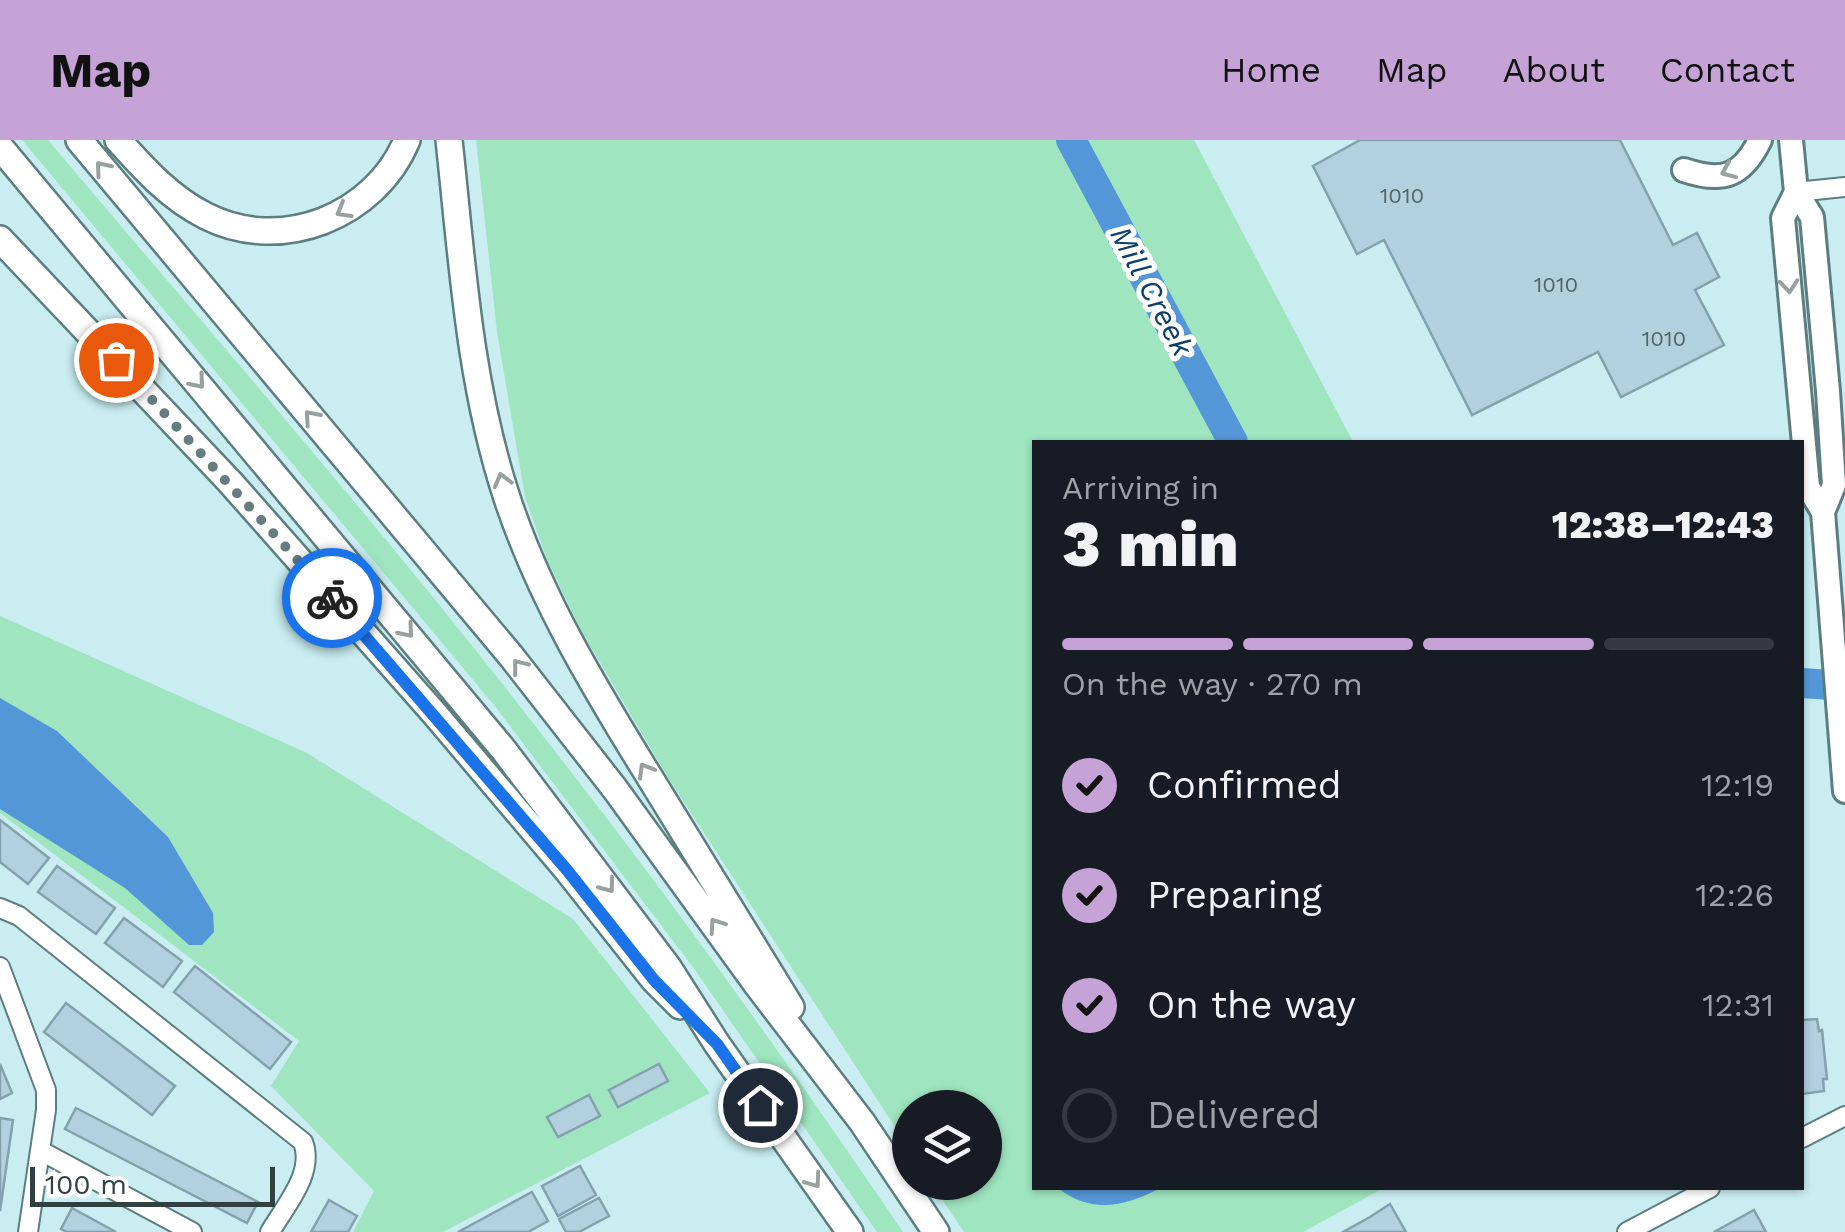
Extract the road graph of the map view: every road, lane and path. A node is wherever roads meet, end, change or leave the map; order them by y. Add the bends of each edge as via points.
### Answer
1 (78, 140) edge
2 (118, 140) edge
3 (407, 140) edge
4 (449, 140) edge
5 (462, 140) edge
6 (1760, 140) edge
7 (1791, 140) edge
8 (0, 146) edge
9 (1684, 170) dead end
10 (1845, 186) edge
11 (1796, 192) junction
12 (0, 240) edge
13 (473, 356) junction
14 (1844, 780) edge
15 (1845, 792) edge
16 (0, 908) edge
17 (0, 967) edge
18 (717, 1044) junction
19 (1845, 1116) edge
20 (862, 1122) junction
21 (1804, 1137) edge
22 (40, 1151) junction
23 (1706, 1190) edge
24 (28, 1232) edge
25 (192, 1232) edge
26 (270, 1232) edge
27 (850, 1232) edge
28 (936, 1232) edge
29 (1626, 1232) edge

20 -> 1 highway via 511,656
3 -> 2 highway via 380,183 352,207 305,228 262,232 228,225 182,202
4 - 13 highway
5 - 13 highway via 480,310
6 -> 9 main road via 1726,176
7 - 11 main road
8 -> 18 highway via 491,734 668,967
10 - 11 street
11 - 14 main road via 1812,217 1828,391 1834,484 1823,512
12 - 18 highway via 255,511 458,741 654,980
20 -> 13 highway via 558,620 506,497
14 - 15 main road
16 - 26 street via 19,916 303,1142 302,1179
17 - 22 street via 46,1090
18 -> 27 highway
19 - 21 street
20 - 28 highway
22 - 24 street
22 - 25 street
23 - 29 street

